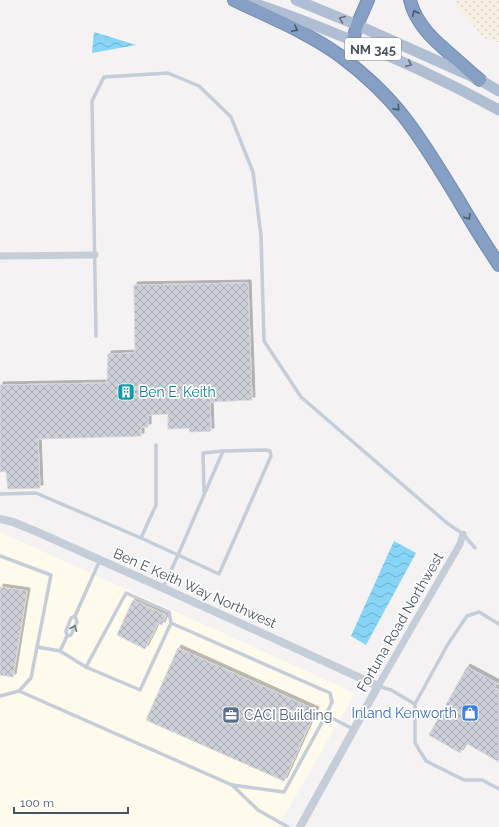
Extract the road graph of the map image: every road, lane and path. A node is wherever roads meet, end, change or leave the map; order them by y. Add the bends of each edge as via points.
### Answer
1 (234, 0) edge
2 (242, 0) edge
3 (296, 0) edge
4 (368, 0) edge
5 (410, 0) edge
6 (357, 25) junction
7 (353, 40) junction
8 (480, 80) junction
9 (499, 91) edge
10 (499, 110) edge
11 (95, 255) junction
12 (0, 256) edge
13 (499, 265) edge
14 (96, 336) dead end
15 (156, 445) dead end
16 (223, 451) junction
17 (0, 494) edge
18 (204, 494) junction
19 (0, 518) edge
20 (463, 534) junction
21 (141, 538) junction
22 (475, 548) dead end
23 (178, 555) junction
24 (0, 556) edge
25 (100, 560) junction
26 (163, 588) junction
27 (76, 616) junction
28 (170, 623) junction
29 (499, 624) edge
30 (67, 636) junction
31 (37, 646) junction
32 (60, 652) junction
33 (86, 667) junction
34 (378, 686) junction
35 (19, 692) junction
36 (0, 696) edge
37 (415, 704) junction
38 (326, 715) junction
39 (354, 729) junction
40 (232, 785) junction
41 (499, 789) edge
42 (288, 827) edge
43 (300, 827) edge

1 -> 13 highway via 315,40 338,55 386,95 424,144
2 - 7 main road, NM 345
6 -> 3 main road, NM 345
4 - 6 highway
8 -> 5 highway via 426,32
6 - 7 highway
6 - 8 main road, NM 345
7 -> 10 main road, NM 345 via 406,63
8 - 9 main road, NM 345
11 - 12 street
11 - 14 lane
11 - 20 lane via 92,101 104,77 168,73 199,86 230,117 253,172 261,236 264,340 301,397
15 - 21 lane via 156,505
16 - 18 lane
16 - 18 lane via 202,453
16 - 23 lane via 266,450 271,456 219,574
17 - 21 lane via 36,494
18 - 23 lane
19 - 25 street, Ben E Keith Way Northwest
20 - 22 lane
20 - 34 street, Fortuna Road Northwest via 460,544
21 - 23 lane
23 - 26 lane
24 - 31 lane via 51,575
25 - 26 street, Ben E Keith Way Northwest
25 - 27 lane
26 - 34 street, Ben E Keith Way Northwest
27 - 30 lane via 71,618 66,631
30 -> 27 lane via 71,635 77,622
28 - 33 lane via 140,690
28 - 33 lane via 169,612 126,593
28 - 38 lane via 330,693 332,702
29 - 37 lane via 479,612 467,616 448,644
30 - 32 lane
31 - 32 lane
31 - 35 lane via 30,678
32 - 33 lane
34 - 37 lane via 391,690
34 - 39 street, Fortuna Road Northwest
35 - 36 lane
35 - 40 lane
37 - 41 lane via 415,743 426,761 464,780 482,780
38 - 39 lane
38 - 40 lane via 284,792
39 - 43 street, Fortuna Road Northwest
40 - 42 lane via 258,810

